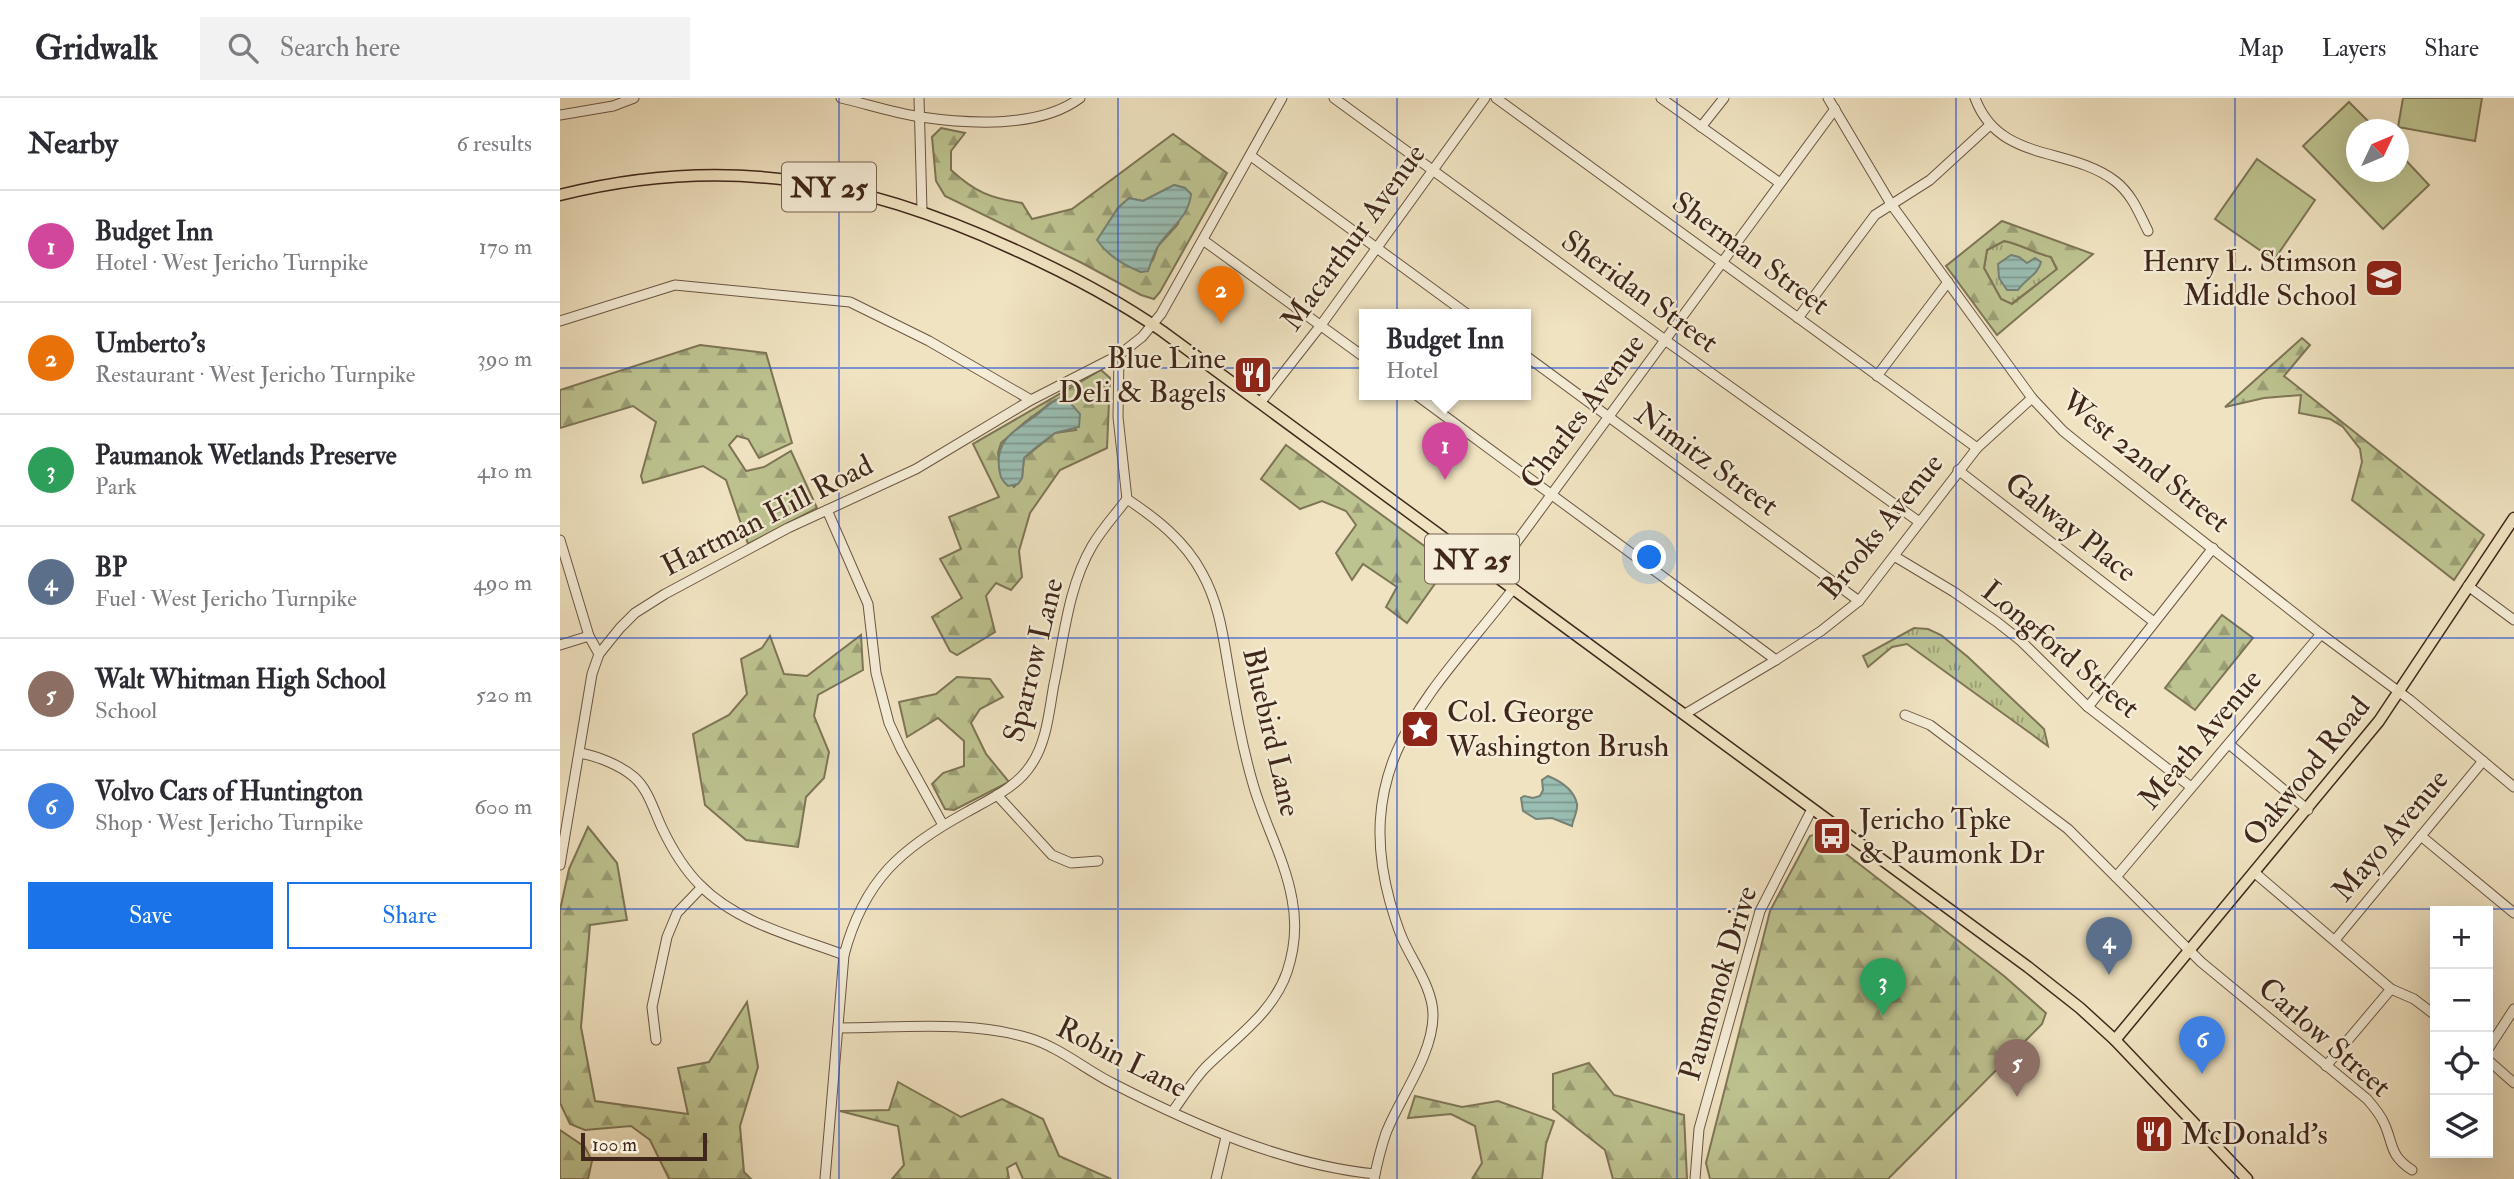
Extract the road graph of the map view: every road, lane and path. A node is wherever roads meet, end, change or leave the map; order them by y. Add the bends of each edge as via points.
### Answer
1 (634, 98) edge
2 (841, 98) edge
3 (919, 98) edge
4 (1080, 98) edge
5 (1282, 98) edge
6 (1335, 98) edge
7 (1485, 98) edge
8 (1496, 98) edge
9 (1661, 98) edge
10 (1724, 98) edge
11 (1828, 98) edge
12 (1975, 98) edge
13 (1835, 108) junction
14 (560, 115) edge
15 (920, 117) junction
16 (1990, 125) junction
17 (1702, 127) junction
18 (1251, 156) junction
19 (1432, 170) junction
20 (1780, 183) junction
21 (560, 195) edge
22 (1892, 204) junction
23 (922, 210) junction
24 (2148, 231) dead end
25 (1203, 240) junction
26 (1377, 247) junction
27 (1722, 262) junction
28 (1948, 282) junction
29 (1460, 309) edge
30 (1798, 318) junction
31 (560, 321) edge
32 (1321, 325) junction
33 (1153, 326) junction
34 (1665, 340) junction
35 (1359, 353) edge
36 (1119, 355) junction
37 (1531, 360) edge
38 (1877, 376) junction
39 (2032, 398) junction
40 (1031, 400) junction
41 (1423, 400) edge
42 (1260, 403) junction
43 (1609, 417) junction
44 (1976, 448) junction
45 (1958, 471) junction
46 (1551, 495) junction
47 (1127, 499) junction
48 (827, 510) junction
49 (2514, 518) edge
50 (1918, 521) junction
51 (560, 540) edge
52 (2213, 548) junction
53 (1894, 556) junction
54 (1493, 574) junction
55 (2468, 586) junction
56 (1513, 589) junction
57 (1858, 601) junction
58 (2514, 620) edge
59 (2154, 622) junction
60 (2321, 634) junction
61 (589, 636) junction
62 (560, 645) edge
63 (599, 654) junction
64 (1776, 660) junction
65 (2400, 691) junction
66 (2088, 707) junction
67 (1685, 714) junction
68 (1905, 715) dead end
69 (2229, 744) junction
70 (580, 753) junction
71 (2483, 761) junction
72 (2191, 787) junction
73 (2514, 787) edge
74 (997, 795) junction
75 (565, 804) edge
76 (1812, 809) junction
77 (2308, 810) junction
78 (943, 825) junction
79 (2420, 836) junction
80 (1098, 861) dead end
81 (560, 865) edge
82 (2255, 873) junction
83 (2116, 877) junction
84 (702, 887) junction
85 (2514, 912) edge
86 (2334, 940) junction
87 (2190, 951) junction
88 (844, 955) junction
89 (2391, 989) junction
90 (2514, 1009) edge
91 (2430, 1011) edge
92 (838, 1028) junction
93 (656, 1040) dead end
94 (2115, 1040) junction
95 (2493, 1041) edge
96 (2493, 1064) edge
97 (2326, 1066) junction
98 (2514, 1083) edge
99 (1173, 1111) junction
100 (1226, 1137) junction
101 (2412, 1170) dead end
102 (1374, 1177) edge
103 (825, 1179) edge
104 (1216, 1179) edge
105 (1695, 1179) edge
106 (2247, 1179) edge

1 - 14 street
2 - 15 street
3 - 15 street
4 - 15 street via 1029,119
5 - 18 street, Hartman Hill Road
6 - 19 street, Sheridan Street
7 - 19 street, Macarthur Avenue
8 - 27 street, Sherman Street
9 - 17 street
10 - 17 street
11 - 13 street, West 22nd Street
12 - 16 street
13 - 20 street, Charles Avenue
13 - 22 street, West 22nd Street
15 - 23 street
16 - 22 street via 1930,180
16 - 24 street via 2006,139 2115,181 2129,194
17 - 20 street
18 - 25 street, Hartman Hill Road
18 - 26 street
19 - 26 street, Macarthur Avenue
19 - 34 street, Sheridan Street
20 - 27 street, Charles Avenue
21 - 23 main road, NY 25 via 637,179 742,175 863,193
22 - 28 street, West 22nd Street
22 - 30 street via 1875,215
23 - 33 main road, NY 25 via 1038,260
25 - 32 street
25 - 33 street, Hartman Hill Road
26 - 29 street
26 - 32 street, Macarthur Avenue
27 - 30 street, Sherman Street
27 - 34 street, Charles Avenue
28 - 38 street
28 - 39 street, West 22nd Street
30 - 38 street, Sherman Street
31 - 40 street via 675,285 850,302
32 - 35 street
32 - 42 street, Macarthur Avenue
33 - 36 street, Hartman Hill Road
33 - 42 main road, NY 25
34 - 43 street, Charles Avenue
34 - 50 street, Sheridan Street
36 - 40 street, Hartman Hill Road
36 - 47 street via 1118,417
37 - 43 street, Nimitz Street
38 - 44 street, Sherman Street
39 - 44 street, Brooks Avenue
39 - 52 street, West 22nd Street via 2063,431
40 - 48 street, Hartman Hill Road via 916,469
41 - 46 street
42 - 54 main road, NY 25
43 - 46 street, Charles Avenue
43 - 57 street, Nimitz Street
44 - 45 street, Brooks Avenue
45 - 50 street, Brooks Avenue
45 - 59 street, Galway Place
46 - 54 street, Charles Avenue
46 - 64 street
47 - 74 street, Sparrow Lane via 1082,566 1038,752 1024,773
47 - 99 street, Bluebird Lane via 1167,528 1186,549 1213,595 1223,625 1253,784 1283,866 1295,918 1294,944 1279,990 1252,1024 1202,1071
48 - 63 street, Hartman Hill Road via 635,613
48 - 78 street via 868,604 876,673 889,723
49 - 55 main road, Oakwood Road
50 - 53 street, Brooks Avenue
51 - 61 street
52 - 59 street
52 - 60 street, West 22nd Street
53 - 57 street, Brooks Avenue
53 - 66 street, Longford Street via 1997,622
54 - 56 main road, NY 25
55 - 58 street
55 - 65 main road, Oakwood Road
56 - 67 main road, NY 25
56 - 102 street via 1421,704 1390,768 1381,802 1382,870 1433,1017 1420,1061 1386,1133
57 - 64 street, Brooks Avenue
59 - 66 street
60 - 65 street, West 22nd Street
60 - 69 street, Meath Avenue
61 - 62 street
61 - 63 street
63 - 70 street, Hartman Hill Road via 587,692
64 - 67 street, Brooks Avenue
65 - 71 street, West 22nd Street
65 - 77 main road, Oakwood Road
66 - 72 street, Longford Street
67 - 76 main road, NY 25
68 - 83 street, Carlow Street via 1930,725 2039,805
69 - 72 street, Meath Avenue
69 - 77 street
70 - 75 street, Hartman Hill Road
70 - 84 street via 634,777 672,847
71 - 73 street, West 22nd Street
71 - 79 street, Mayo Avenue
72 - 83 street, Meath Avenue
74 - 78 street, Sparrow Lane
74 - 80 street via 1052,855 1071,863
75 - 81 street, Hartman Hill Road
76 - 94 main road, NY 25 via 1984,933
76 - 105 street, Paumonok Drive via 1760,911 1699,1129
77 - 82 main road, Oakwood Road
78 - 88 street, Sparrow Lane via 905,852 875,884 852,926
79 - 85 street
79 - 86 street, Mayo Avenue
82 - 86 street
82 - 87 main road, Oakwood Road
83 - 87 street, Carlow Street
84 - 88 street via 761,925
84 - 93 street via 677,913 667,937 652,1007
86 - 89 street
87 - 94 main road, Oakwood Road
87 - 97 street, Carlow Street
88 - 92 street, Sparrow Lane
89 - 91 street
89 - 97 street
90 - 95 street
92 - 99 street, Robin Lane via 974,1027 1032,1039
92 - 103 street, Sparrow Lane
94 - 106 main road, NY 25
96 - 98 street
97 - 101 street, Carlow Street via 2377,1111 2399,1162
99 - 100 street, Robin Lane
100 - 102 street, Robin Lane
100 - 104 street

